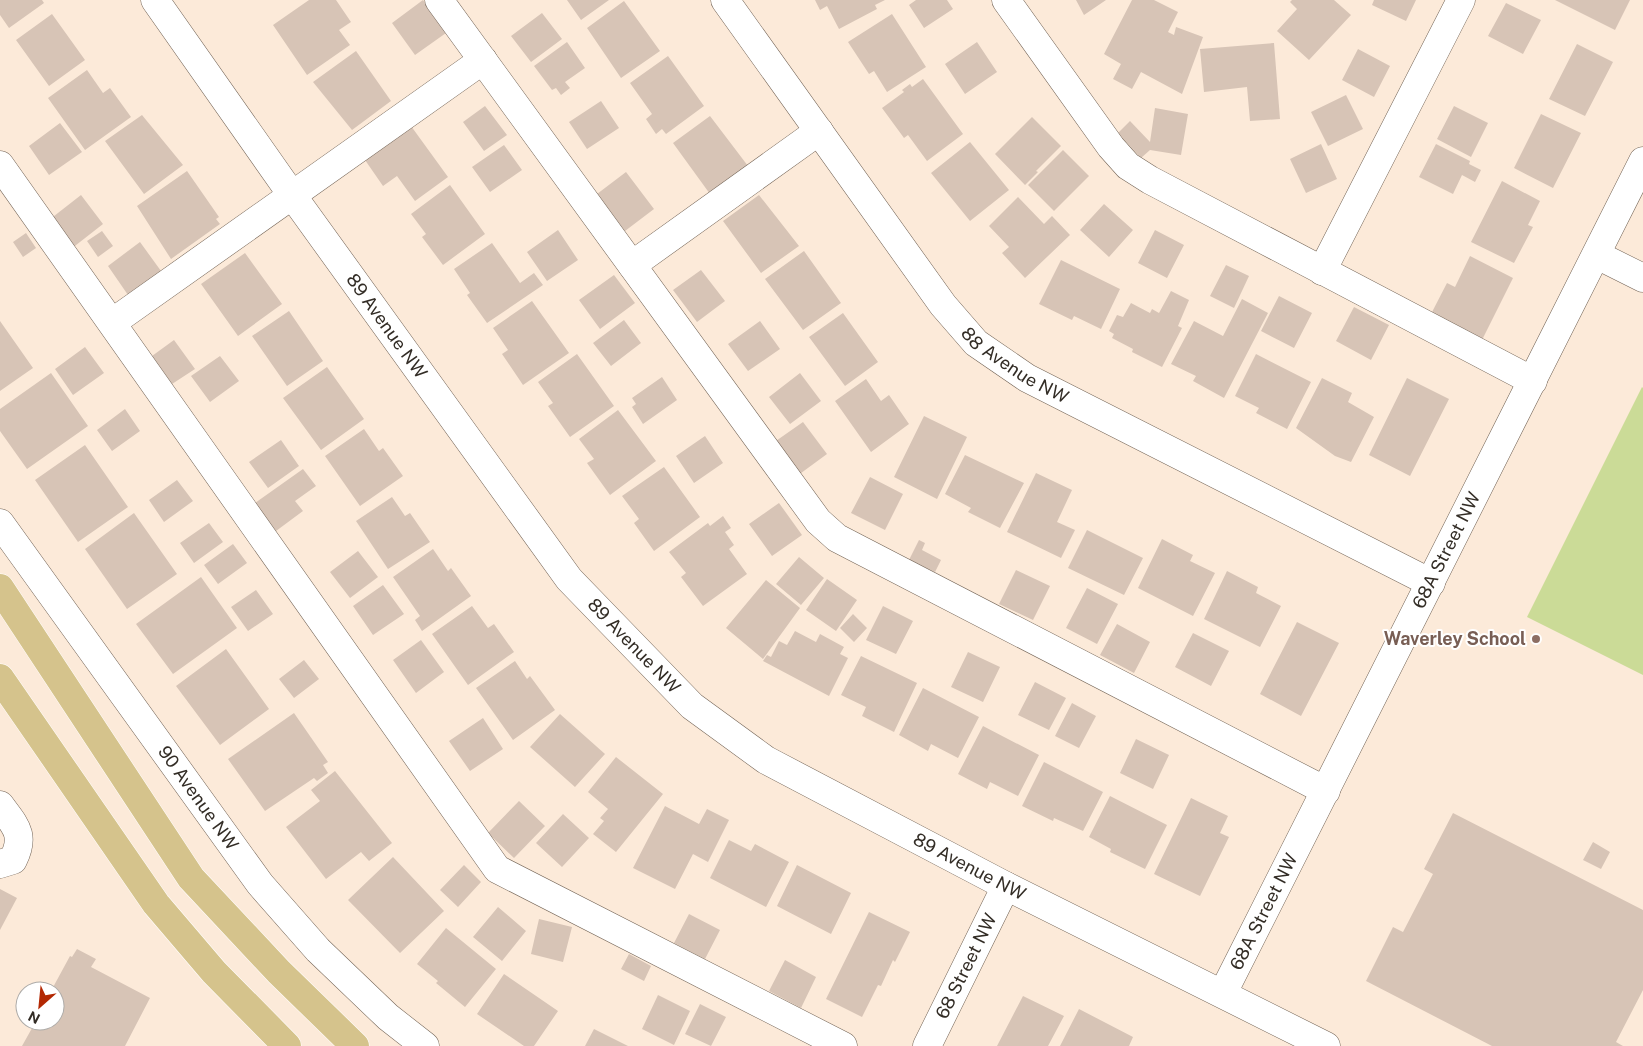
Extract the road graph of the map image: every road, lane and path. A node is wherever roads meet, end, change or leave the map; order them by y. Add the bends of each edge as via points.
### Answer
1 (155, 0) edge
2 (439, 0) edge
3 (726, 0) edge
4 (1006, 0) edge
5 (1461, 0) edge
6 (483, 60) junction
7 (819, 132) junction
8 (1643, 161) edge
9 (0, 165) edge
10 (292, 195) junction
11 (1597, 255) junction
12 (632, 265) junction
13 (1322, 271) junction
14 (1643, 278) edge
15 (113, 322) junction
16 (1533, 381) junction
17 (0, 523) edge
18 (1431, 583) junction
19 (0, 588) edge
20 (0, 678) edge
21 (1326, 791) junction
22 (0, 805) edge
23 (0, 864) edge
24 (1006, 886) junction
25 (1223, 993) junction
26 (287, 1046) edge
27 (355, 1046) edge
28 (424, 1046) edge
29 (843, 1046) edge
30 (927, 1046) edge
31 (1326, 1046) edge

1 - 10 street, 89 Avenue NW
2 - 6 street
3 - 7 street, 88 Avenue NW
4 - 13 street via 1128,166
5 - 13 street
6 - 10 street
6 - 12 street
7 - 12 street
7 - 18 street, 88 Avenue NW via 943,305 976,343 1027,378
8 - 11 street, 68A Street NW
9 - 15 street
10 - 15 street
10 - 24 street, 89 Avenue NW via 569,579 692,706 766,760
11 - 14 street
11 - 16 street, 68A Street NW
12 - 21 street via 818,521 837,538
13 - 16 street
15 - 29 street via 497,869
16 - 18 street, 68A Street NW
17 - 28 street, 90 Avenue NW via 260,884 318,950 388,1017
18 - 21 street, 68A Street NW
19 - 27 main road via 191,878 279,972
20 - 26 main road via 156,904 214,972
21 - 25 street, 68A Street NW
22 - 23 street via 18,830 20,841 13,860
24 - 25 street, 89 Avenue NW
24 - 30 street, 68 Street NW
25 - 31 street, 89 Avenue NW

